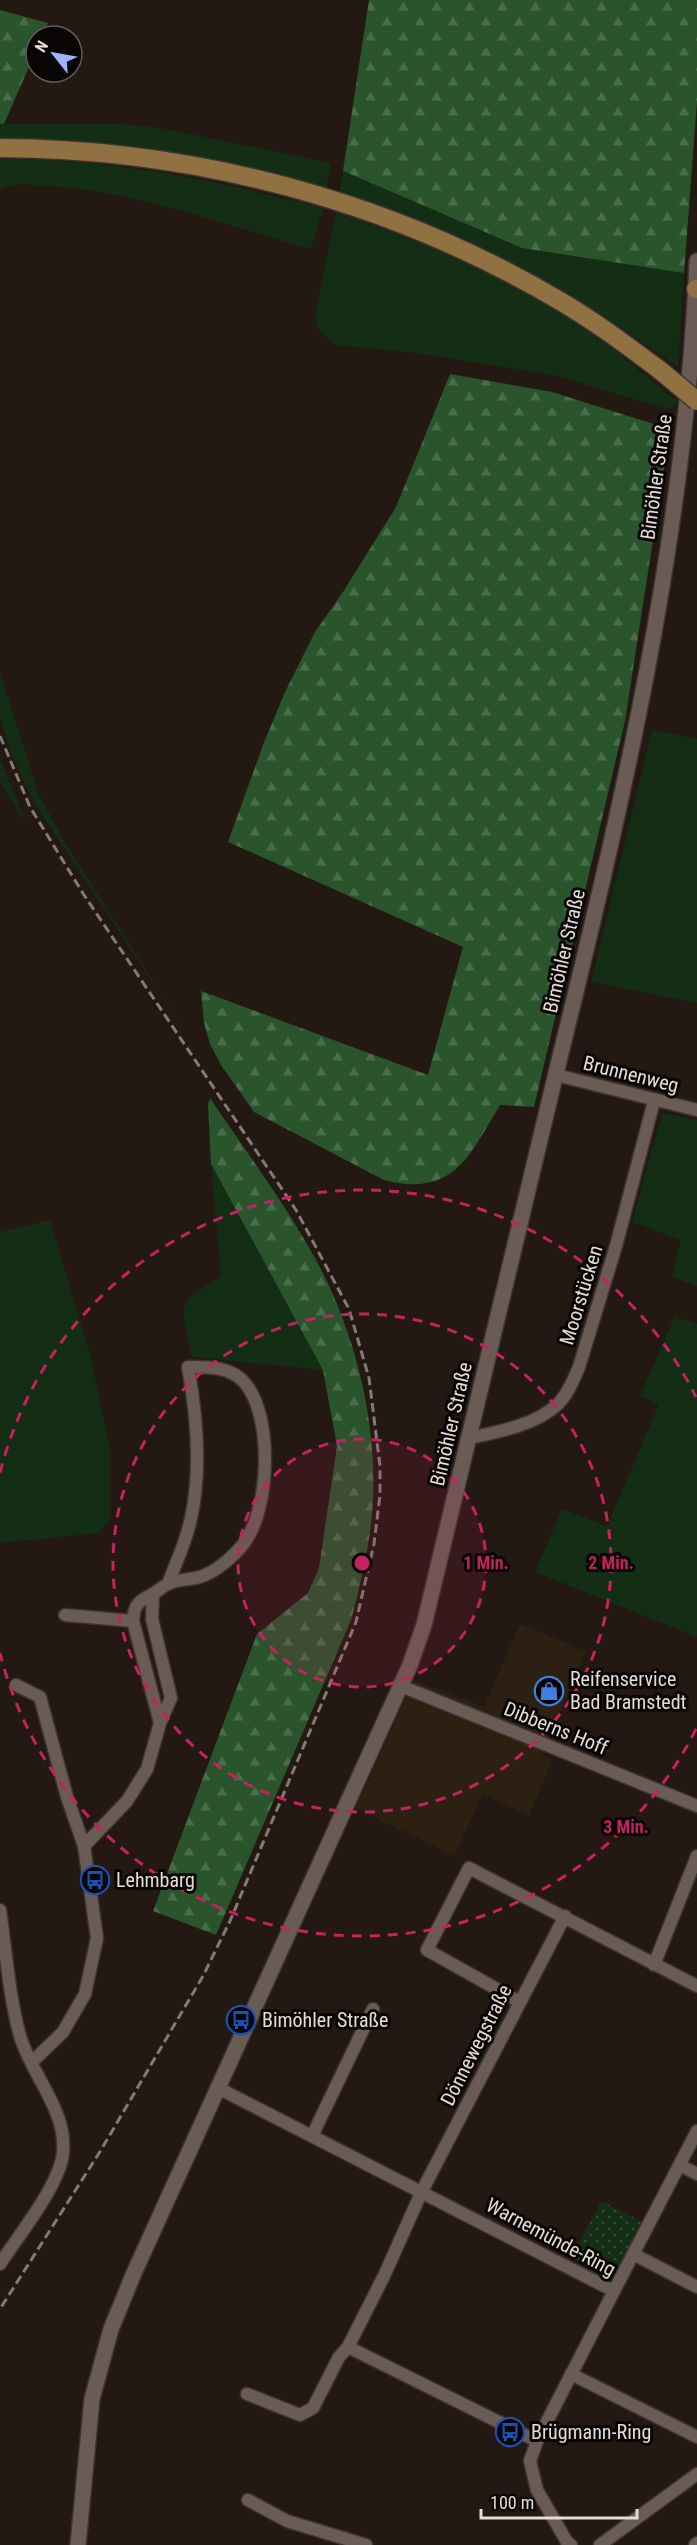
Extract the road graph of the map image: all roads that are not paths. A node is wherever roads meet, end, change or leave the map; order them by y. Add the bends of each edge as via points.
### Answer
1 (0, 148) edge
2 (697, 261) edge
3 (696, 289) edge
4 (697, 401) edge
5 (556, 1075) junction
6 (654, 1101) junction
7 (697, 1110) edge
8 (469, 1438) junction
9 (168, 1584) junction
10 (153, 1594) junction
11 (64, 1615) dead end
12 (133, 1622) junction
13 (16, 1685) dead end
14 (401, 1686) junction
15 (160, 1723) junction
16 (697, 1806) edge
17 (84, 1846) junction
18 (697, 1856) edge
19 (0, 1910) edge
20 (565, 1916) junction
21 (654, 1965) junction
22 (697, 1986) edge
23 (520, 2002) junction
24 (373, 2009) dead end
25 (32, 2062) junction
26 (218, 2088) junction
27 (697, 2131) edge
28 (312, 2136) junction
29 (680, 2165) junction
30 (697, 2174) edge
31 (422, 2191) junction
32 (635, 2255) junction
33 (0, 2264) edge
34 (697, 2287) edge
35 (614, 2291) junction
36 (348, 2347) junction
37 (571, 2374) junction
38 (247, 2394) dead end
39 (697, 2437) edge
40 (537, 2440) junction
41 (697, 2474) edge
42 (248, 2500) dead end
43 (78, 2545) edge
44 (366, 2545) edge
45 (571, 2545) edge
46 (600, 2545) edge

1 - 4 main road, bridge via 82,151 170,162 258,179 356,207 430,235 562,302 662,371
2 - 3 street, Bimöhler Straße
3 - 5 street, Bimöhler Straße via 679,479 650,652 607,860
5 - 6 street, Brunnenweg
5 - 8 street, Bimöhler Straße
6 - 7 street, Brunnenweg
6 - 8 street, Moorstücken via 616,1246 571,1386 558,1404 539,1418
8 - 14 street, Bimöhler Straße via 424,1625
9 - 9 street via 202,1576 242,1546 264,1489 263,1430 256,1402 244,1381 228,1371 188,1367 198,1460 191,1519
9 - 10 street
10 - 12 street via 139,1600
10 - 15 street via 152,1619 171,1698
11 - 12 street
12 - 15 street
13 - 17 street via 40,1697
14 - 16 street, Dibberns Hoff
14 - 26 street, Bimöhler Straße
15 - 17 street via 147,1769 128,1801
17 - 25 street via 97,1938 85,1994 63,2032
18 - 21 street
19 - 25 street via 20,2036
20 - 21 street
20 - 23 street, Dönnewegstraße
20 - 23 street via 469,1868 427,1950
21 - 22 street
23 - 31 street, Dönnewegstraße
24 - 28 street
25 - 33 street via 60,2121 62,2158 56,2178
26 - 28 street, Warnemünde-Ring
26 - 43 street, Bimöhler Straße via 111,2329 87,2433
27 - 29 street
28 - 31 street, Warnemünde-Ring
29 - 30 street
29 - 32 street
31 - 35 street, Warnemünde-Ring
31 - 36 street
32 - 34 street
32 - 35 street
35 - 37 street, Warnemünde-Ring
36 - 38 street via 313,2408 300,2415
36 - 40 street
37 - 39 street
37 - 40 street, Warnemünde-Ring
40 - 45 street via 530,2461 537,2490
41 - 46 street
42 - 44 street via 286,2521

